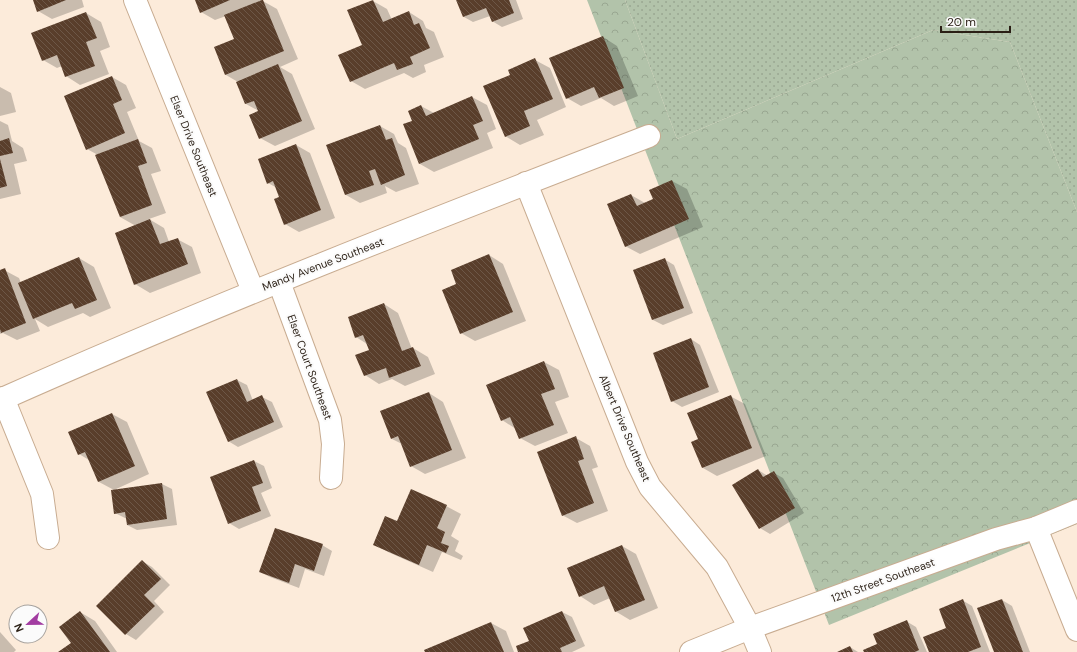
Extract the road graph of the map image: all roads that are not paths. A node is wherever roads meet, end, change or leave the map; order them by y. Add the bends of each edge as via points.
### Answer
1 (136, 0) edge
2 (649, 136) dead end
3 (526, 183) junction
4 (279, 282) junction
5 (253, 291) junction
6 (2, 399) edge
7 (331, 478) dead end
8 (1077, 511) edge
9 (1036, 528) junction
10 (48, 538) dead end
11 (750, 628) junction
12 (1077, 630) edge
13 (691, 652) edge
14 (760, 652) edge

1 - 5 street, Elser Drive Southeast
2 - 3 street, Mandy Avenue Southeast
3 - 4 street, Mandy Avenue Southeast
3 - 11 street, Albert Drive Southeast via 646,480 717,567
4 - 5 street, Mandy Avenue Southeast
4 - 7 street, Elser Court Southeast via 330,420 333,444
5 - 6 street, Mandy Avenue Southeast
6 - 10 street via 42,494
8 - 9 street, 12th Street Southeast
9 - 11 street, 12th Street Southeast via 996,539
9 - 12 street
11 - 13 street, 12th Street Southeast
11 - 14 street, Albert Drive Southeast

